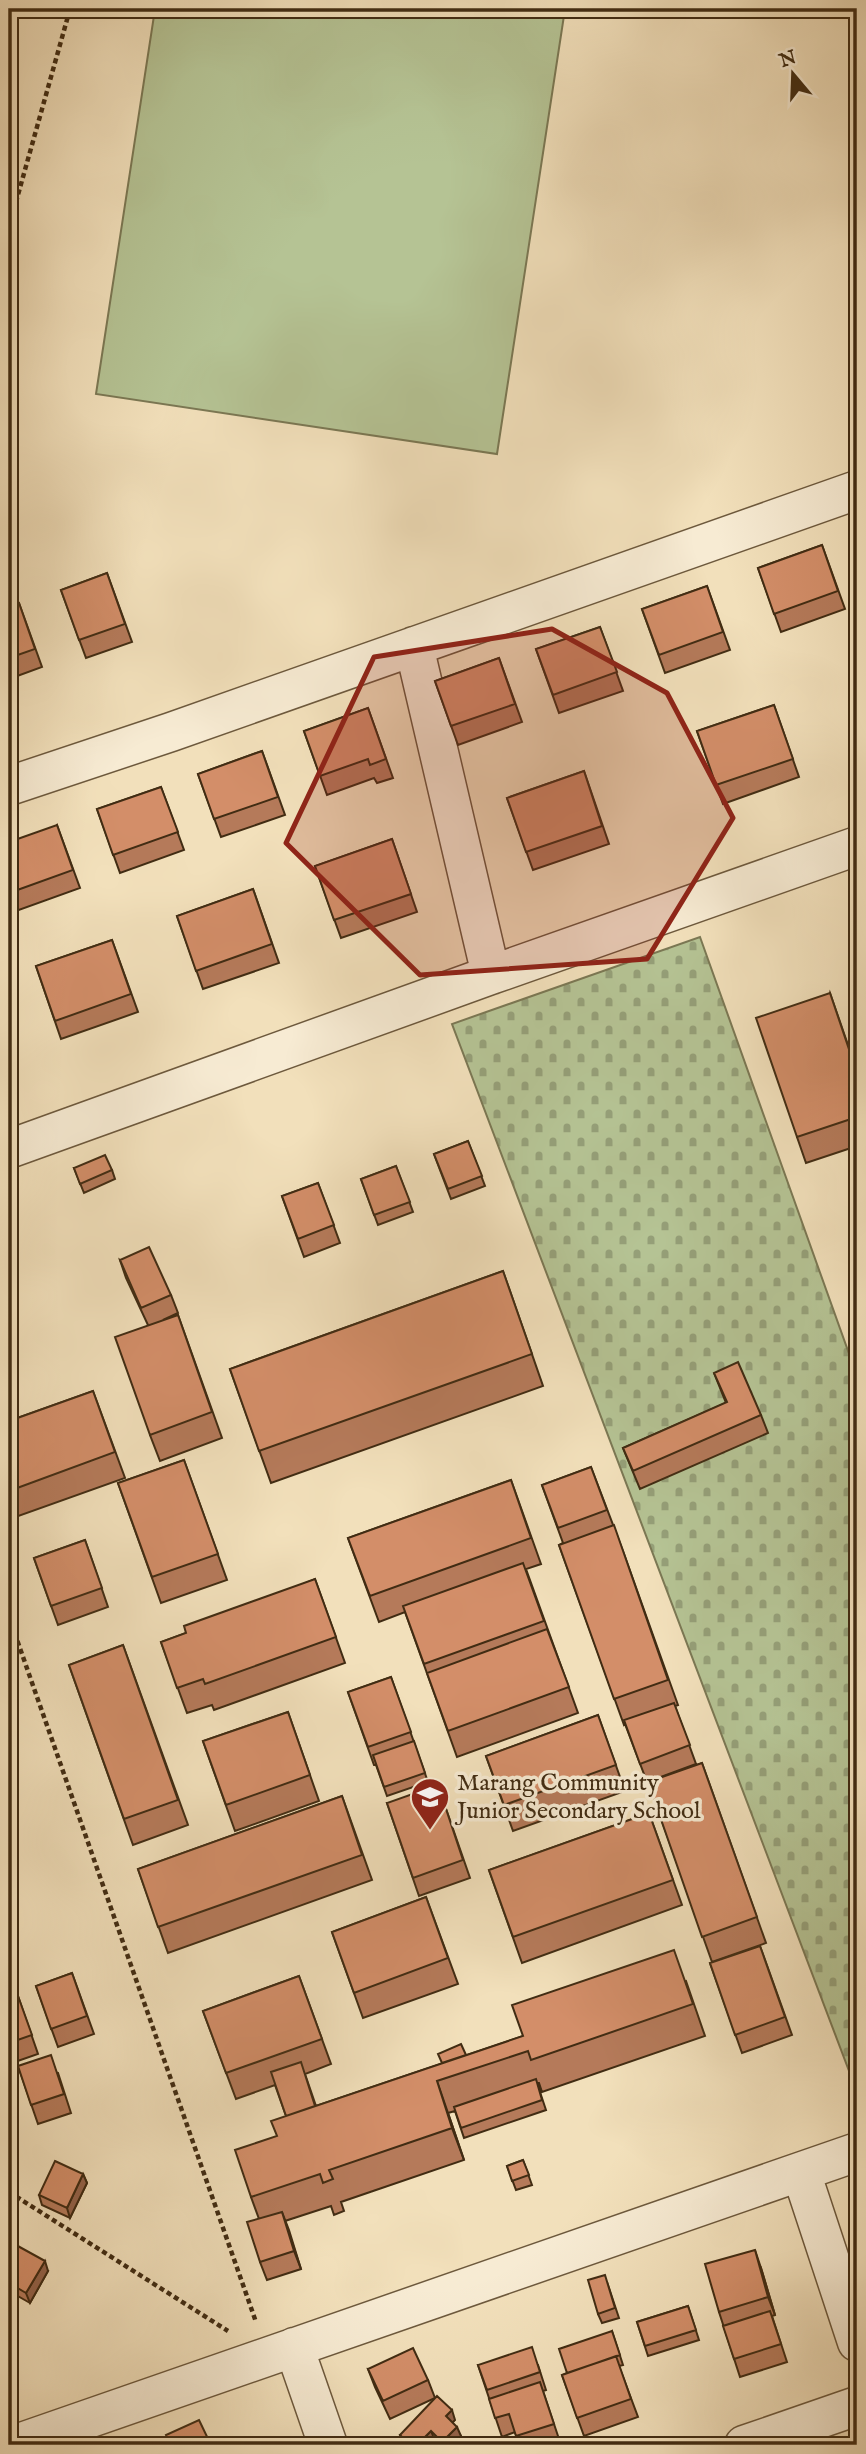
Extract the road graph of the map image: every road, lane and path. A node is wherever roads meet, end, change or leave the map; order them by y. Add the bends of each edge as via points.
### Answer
1 (71, 9) edge
2 (9, 227) edge
3 (857, 490) edge
4 (414, 646) junction
5 (9, 786) edge
6 (857, 846) edge
7 (491, 975) junction
8 (9, 1149) edge
9 (9, 1617) edge
10 (857, 2152) edge
11 (801, 2172) junction
12 (9, 2193) edge
13 (857, 2342) edge
14 (281, 2351) junction
15 (857, 2406) edge
16 (13, 2445) edge
17 (328, 2445) edge
18 (744, 2445) edge

1 - 2 path
3 - 4 street
4 - 5 street
4 - 7 street
6 - 7 street
7 - 8 street
9 - 14 path
10 - 11 street
11 - 13 street
11 - 14 street
12 - 14 path
14 - 16 street
14 - 17 street
15 - 18 street

